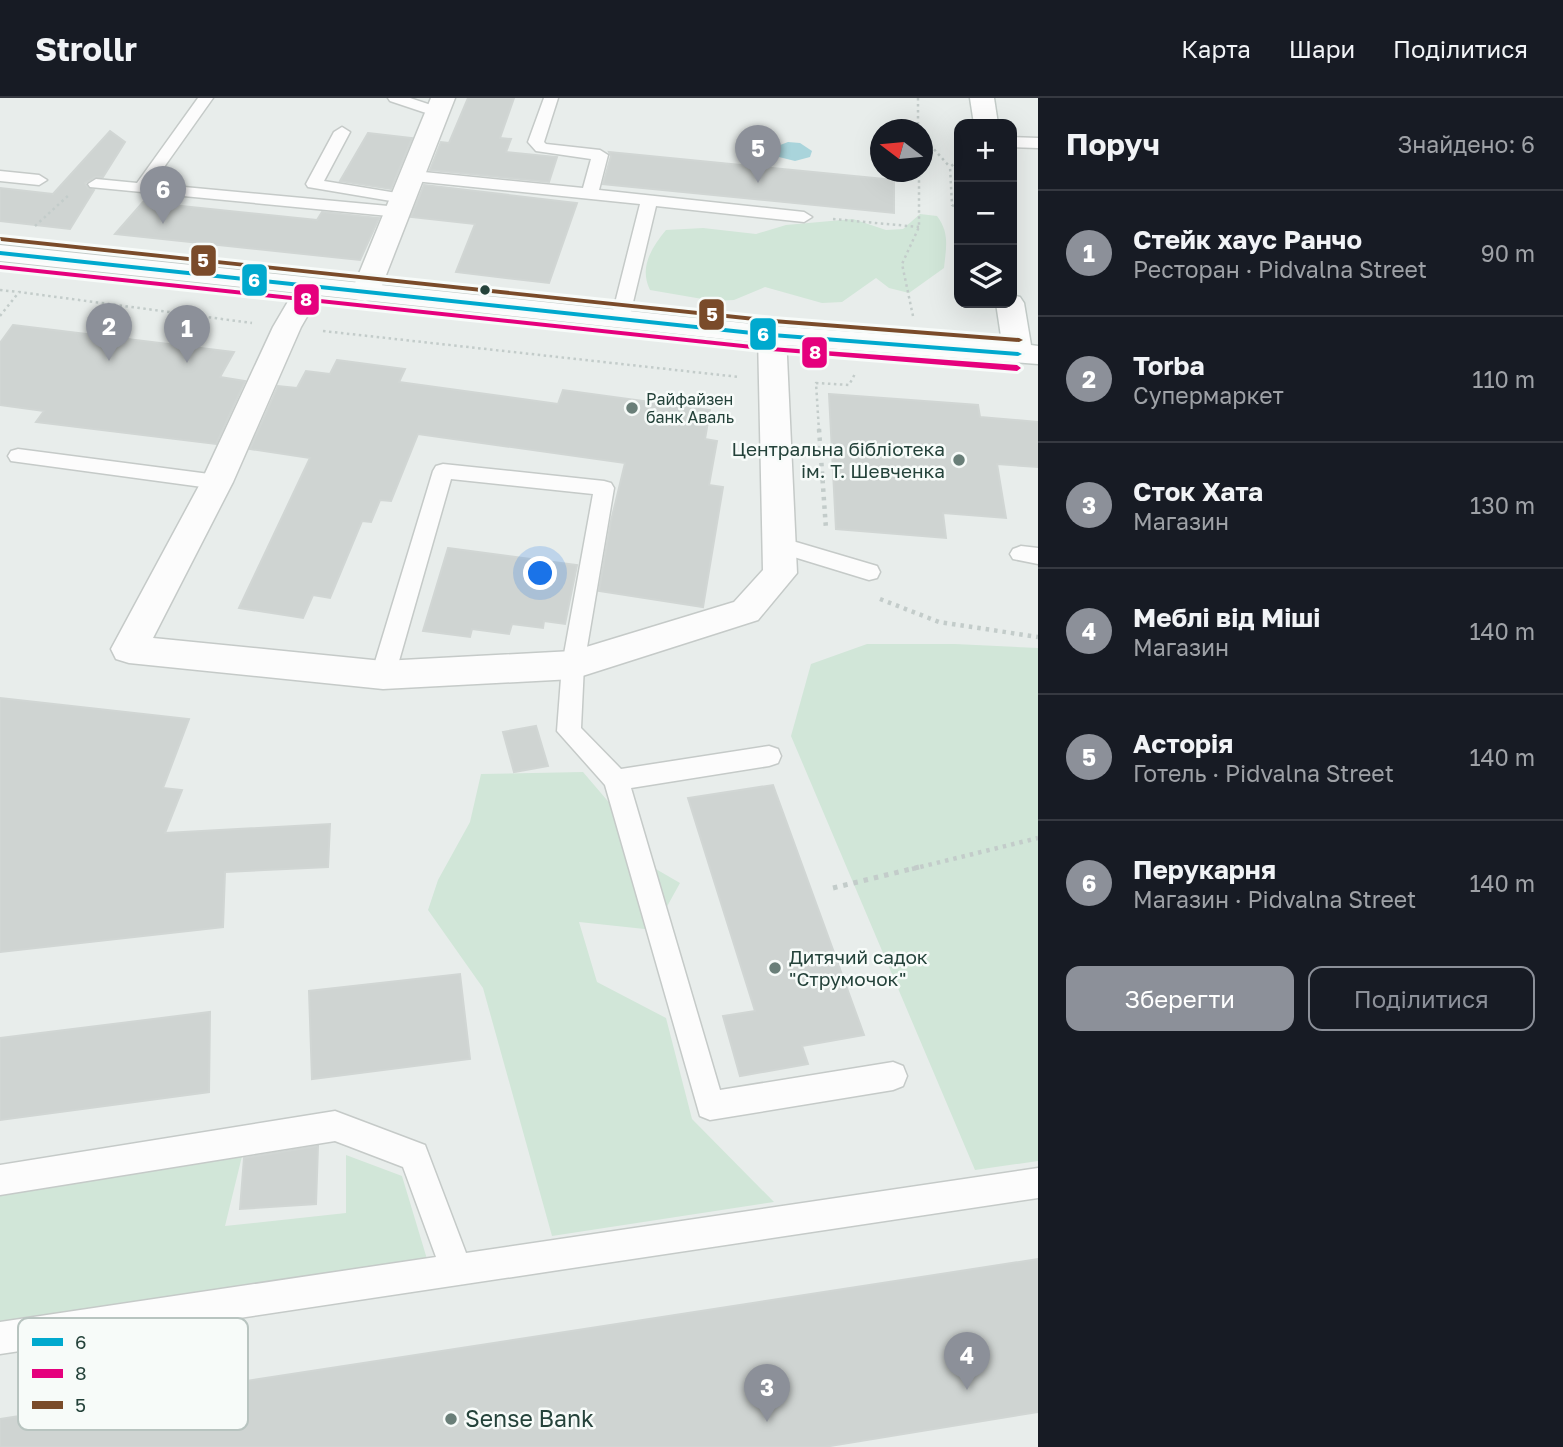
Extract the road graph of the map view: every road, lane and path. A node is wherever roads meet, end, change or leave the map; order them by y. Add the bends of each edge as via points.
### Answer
1 (206, 98) edge
2 (395, 98) edge
3 (551, 98) edge
4 (918, 98) edge
5 (982, 98) edge
6 (441, 105) edge
7 (918, 119) edge
8 (985, 119) edge
9 (342, 132) dead end
10 (1017, 142) edge
11 (1038, 143) edge
12 (933, 144) edge
13 (954, 164) edge
14 (950, 167) junction
15 (0, 176) edge
16 (39, 180) dead end
17 (919, 182) edge
18 (96, 184) joint
19 (141, 188) junction
20 (590, 194) junction
21 (406, 196) junction
22 (649, 200) junction
23 (954, 206) edge
24 (804, 217) joint
25 (33, 228) dead end
26 (919, 228) junction
27 (0, 253) edge
28 (310, 287) junction
29 (0, 290) edge
30 (19, 292) junction
31 (365, 293) junction
32 (1012, 308) edge
33 (0, 316) edge
34 (620, 320) junction
35 (915, 326) dead end
36 (287, 327) junction
37 (772, 335) junction
38 (1028, 354) edge
39 (859, 365) dead end
40 (741, 377) dead end
41 (18, 456) dead end
42 (218, 482) junction
43 (779, 545) junction
44 (828, 560) junction
45 (869, 572) dead end
46 (1038, 637) edge
47 (573, 665) junction
48 (383, 675) junction
49 (769, 756) dead end
50 (616, 780) junction
51 (1038, 838) edge
52 (833, 888) dead end
53 (893, 1076) dead end
54 (0, 1181) edge
55 (1038, 1183) edge
56 (457, 1270) junction
57 (134, 1318) edge
58 (18, 1335) edge
59 (0, 1338) edge

1 - 19 lane
2 - 6 lane
3 - 20 lane via 536,142 541,148 600,155
4 - 7 path
5 - 8 street
6 - 21 street
9 - 21 lane via 314,184
10 - 11 lane
12 - 14 path
13 - 14 path
14 - 23 path
15 - 16 lane
17 - 26 path
18 - 19 lane
18 - 25 path via 79,186
19 - 21 lane
20 - 21 lane
20 - 22 lane
21 - 31 street
22 - 24 lane
22 - 34 lane
24 - 26 path
26 - 35 path via 902,264
27 - 28 street
28 - 31 street
28 - 36 street
29 - 30 path
30 - 33 path
30 - 36 path
31 - 34 street
32 - 38 street
34 - 37 street
36 - 40 path
36 - 42 street
37 - 38 street
37 - 43 street
39 - 44 path via 849,385 816,383
41 - 42 lane
42 - 48 street via 129,649
43 - 44 lane
43 - 47 street via 780,573 746,611
44 - 45 lane
44 - 46 path via 868,595 939,622
47 - 48 street
47 - 48 lane via 604,488 443,471
47 - 50 lane via 569,731
49 - 50 lane
50 - 53 lane via 710,1106
51 - 52 path
54 - 56 lane via 335,1126 414,1156
55 - 56 lane
56 - 57 lane
58 - 59 lane

